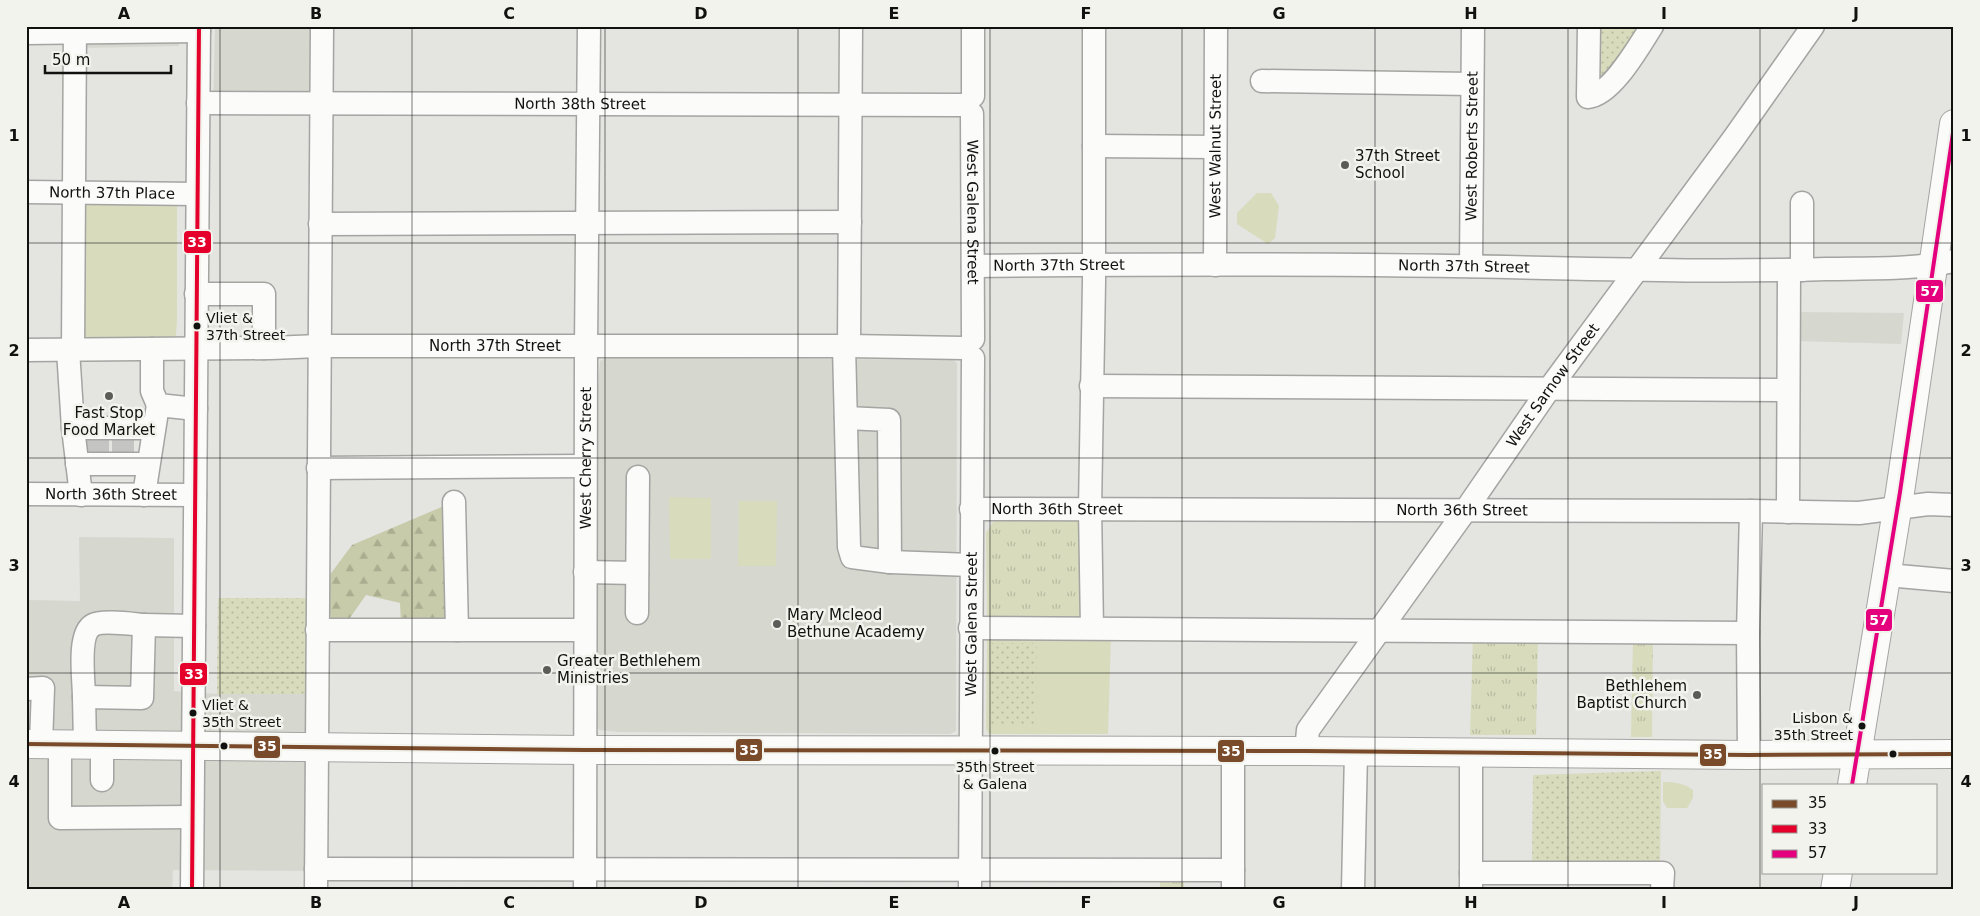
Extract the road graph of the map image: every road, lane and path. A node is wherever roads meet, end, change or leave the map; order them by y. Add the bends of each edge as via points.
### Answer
1 (322, 26) edge
2 (589, 26) edge
3 (851, 26) edge
4 (973, 26) edge
5 (1094, 26) edge
6 (1216, 26) edge
7 (1473, 26) edge
8 (1589, 26) edge
9 (1652, 26) edge
10 (1812, 26) edge
11 (199, 29) edge
12 (75, 30) edge
13 (26, 33) edge
14 (1262, 81) dead end
15 (1472, 84) junction
16 (198, 102) junction
17 (320, 103) junction
18 (588, 103) junction
19 (851, 104) junction
20 (969, 105) junction
21 (1954, 124) edge
22 (1094, 146) junction
23 (1216, 147) junction
24 (26, 192) edge
25 (73, 193) junction
26 (197, 194) junction
27 (1802, 203) dead end
28 (850, 222) junction
29 (587, 223) junction
30 (320, 224) junction
31 (1944, 263) edge
32 (1094, 264) junction
33 (1215, 265) junction
34 (973, 266) junction
35 (1471, 266) junction
36 (1635, 270) junction
37 (1796, 270) junction
38 (196, 294) junction
39 (319, 346) junction
40 (586, 346) junction
41 (847, 346) junction
42 (196, 348) junction
43 (264, 348) junction
44 (970, 348) junction
45 (152, 349) junction
46 (26, 350) edge
47 (70, 350) junction
48 (1091, 386) junction
49 (1548, 389) junction
50 (1788, 390) junction
51 (158, 406) junction
52 (196, 408) junction
53 (846, 418) junction
54 (73, 428) junction
55 (154, 428) junction
56 (123, 445) junction
57 (94, 449) junction
58 (148, 464) junction
59 (585, 466) junction
60 (318, 468) junction
61 (638, 477) dead end
62 (26, 494) edge
63 (81, 495) junction
64 (144, 495) junction
65 (195, 495) junction
66 (454, 502) dead end
67 (1954, 504) edge
68 (1090, 508) junction
69 (1897, 508) junction
70 (971, 509) junction
71 (1465, 511) junction
72 (1751, 511) junction
73 (1788, 512) junction
74 (890, 562) junction
75 (971, 565) junction
76 (585, 572) junction
77 (637, 573) junction
78 (1887, 575) junction
79 (1954, 581) edge
80 (637, 614) dead end
81 (144, 625) junction
82 (194, 626) junction
83 (970, 628) junction
84 (1092, 628) junction
85 (317, 630) junction
86 (457, 630) junction
87 (585, 630) junction
88 (1379, 631) junction
89 (1748, 633) junction
90 (26, 689) edge
91 (84, 698) junction
92 (63, 744) edge
93 (193, 745) junction
94 (317, 747) junction
95 (585, 750) junction
96 (970, 750) junction
97 (1233, 751) junction
98 (1306, 751) junction
99 (1356, 752) junction
100 (1471, 753) junction
101 (1856, 754) junction
102 (1954, 754) edge
103 (1749, 755) junction
104 (102, 780) dead end
105 (1852, 784) edge
106 (192, 817) junction
107 (1838, 874) edge
108 (316, 879) edge
109 (585, 880) edge
110 (970, 880) edge
111 (1233, 880) edge
112 (1471, 881) edge
113 (192, 890) edge
114 (1354, 890) edge
115 (1662, 890) edge
116 (1835, 890) edge

1 - 17 street
2 - 18 street, West Cherry Street
3 - 19 street
4 - 20 street, West Galena Street
5 - 22 street
6 - 23 street, West Walnut Street
7 - 15 street, West Roberts Street
8 - 9 street via 1588,97 1601,92 1621,72
10 - 36 street, West Sarnow Street via 1734,138
11 - 12 street
11 - 16 street
12 - 13 street
12 - 25 street
14 - 15 street
15 - 35 street, West Roberts Street
16 - 17 street, North 38th Street
16 - 26 street
17 - 18 street, North 38th Street
17 - 30 street
18 - 19 street, North 38th Street
18 - 29 street, West Cherry Street
19 - 20 street, North 38th Street
19 - 28 street
20 - 34 street, West Galena Street
21 - 31 main road
22 - 23 street
22 - 32 street
23 - 33 street, West Walnut Street
24 - 25 street, North 37th Place
25 - 26 street, North 37th Place
25 - 47 street
26 - 38 street
27 - 37 street
28 - 29 street
28 - 41 street
29 - 30 street
29 - 40 street, West Cherry Street
30 - 39 street
31 - 37 street, North 37th Street
31 - 69 main road
32 - 33 street, North 37th Street
32 - 34 street, North 37th Street
32 - 48 street
33 - 35 street, North 37th Street
34 - 44 street, West Galena Street
35 - 36 street, North 37th Street
36 - 37 street, North 37th Street
36 - 49 street, West Sarnow Street
37 - 50 street
38 - 42 street
38 - 43 street via 264,294
39 - 40 street, North 37th Street
39 - 43 street, North 37th Street
39 - 60 street
40 - 41 street, North 37th Street
40 - 59 street, West Cherry Street
41 - 44 street, North 37th Street
41 - 53 street
42 - 43 street, North 37th Street
42 - 45 street, North 37th Street
42 - 52 street
44 - 70 street, West Galena Street
45 - 47 street, North 37th Street
45 - 51 street via 152,391
46 - 47 street, North 37th Street
47 - 54 street
48 - 49 street
48 - 68 street
49 - 50 street
49 - 71 street, West Sarnow Street
50 - 73 street
51 - 52 street
51 - 55 street
52 - 65 street
53 - 74 street via 849,552 857,559
53 - 74 street via 889,420
54 - 57 street
54 - 57 street
55 - 56 street
55 - 58 street
56 - 57 street
56 - 57 street
56 - 58 street
57 - 63 street
58 - 64 street
59 - 60 street
59 - 76 street, West Cherry Street
60 - 85 street
61 - 77 street
62 - 63 street, North 36th Street
63 - 64 street, North 36th Street
64 - 65 street, North 36th Street
65 - 82 street
66 - 86 street
67 - 69 street, North 36th Street
68 - 70 street, North 36th Street
68 - 71 street, North 36th Street
68 - 84 street
69 - 73 street, North 36th Street via 1859,513
69 - 78 main road
70 - 75 street, West Galena Street
71 - 72 street, North 36th Street
71 - 88 street, West Sarnow Street
72 - 73 street, North 36th Street
72 - 89 street
74 - 75 street
75 - 83 street, West Galena Street
76 - 77 street
76 - 87 street, West Cherry Street
77 - 80 street
78 - 79 street
78 - 101 main road
81 - 82 street
81 - 91 street via 102,624 87,630 83,643
81 - 91 street via 142,698
82 - 93 street
83 - 84 street
83 - 96 street, West Galena Street
84 - 88 street
85 - 86 street
85 - 94 street
86 - 87 street
87 - 95 street, West Cherry Street
88 - 89 street
88 - 98 street, West Sarnow Street via 1308,730
89 - 103 street
90 - 92 street via 42,688
91 - 92 street
92 - 93 main road
92 - 104 street
92 - 106 street via 60,818
93 - 94 main road
93 - 106 street
94 - 95 main road
94 - 108 street
95 - 96 main road
95 - 109 street, West Cherry Street
96 - 97 main road
96 - 110 street, West Galena Street
97 - 98 main road
97 - 111 street
98 - 99 main road
99 - 100 main road
99 - 114 street
100 - 103 main road
100 - 112 street
101 - 102 main road
101 - 103 main road
101 - 105 main road
106 - 113 street
107 - 116 main road
108 - 109 street
109 - 110 street
110 - 111 street
112 - 115 street via 1662,873

